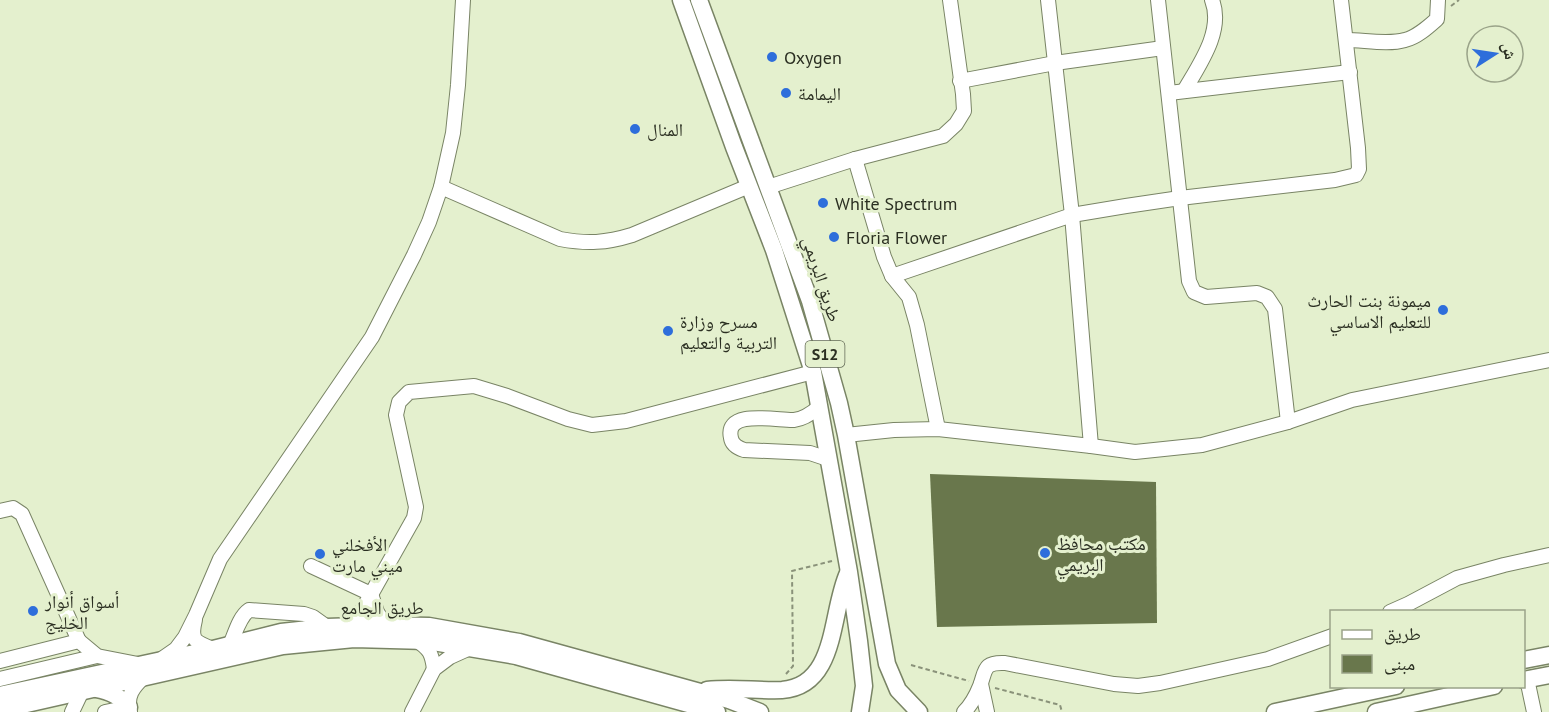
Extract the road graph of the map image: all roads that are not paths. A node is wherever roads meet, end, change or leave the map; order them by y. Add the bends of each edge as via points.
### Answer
1 (463, 0) edge
2 (681, 0) edge
3 (699, 0) edge
4 (950, 0) edge
5 (1048, 0) edge
6 (1158, 0) edge
7 (1212, 0) edge
8 (1341, 0) edge
9 (1438, 0) edge
10 (1346, 40) junction
11 (1163, 48) junction
12 (1055, 63) junction
13 (1350, 72) junction
14 (960, 81) junction
15 (1184, 91) junction
16 (1169, 93) junction
17 (855, 159) junction
18 (749, 186) junction
19 (441, 187) junction
20 (768, 187) junction
21 (1180, 198) junction
22 (1072, 215) junction
23 (892, 276) junction
24 (1549, 360) edge
25 (813, 372) junction
26 (819, 407) junction
27 (1288, 422) junction
28 (938, 429) junction
29 (846, 435) junction
30 (1091, 446) junction
31 (828, 459) junction
32 (0, 511) edge
33 (1549, 555) edge
34 (848, 565) junction
35 (311, 566) dead end
36 (371, 594) junction
37 (1394, 610) edge
38 (196, 615) junction
39 (385, 625) junction
40 (327, 627) junction
41 (350, 627) junction
42 (1330, 637) edge
43 (417, 640) junction
44 (79, 641) junction
45 (222, 647) junction
46 (470, 648) junction
47 (1549, 655) edge
48 (97, 656) junction
49 (161, 660) junction
50 (1525, 660) edge
51 (0, 661) edge
52 (434, 669) junction
53 (142, 670) junction
54 (1549, 675) edge
55 (0, 679) edge
56 (1525, 680) edge
57 (981, 684) junction
58 (1391, 688) edge
59 (1489, 688) edge
60 (87, 690) junction
61 (697, 691) junction
62 (0, 695) edge
63 (0, 710) edge
64 (129, 710) edge
65 (72, 712) edge
66 (105, 712) edge
67 (412, 712) edge
68 (717, 712) edge
69 (760, 712) edge
70 (860, 712) edge
71 (920, 712) edge
72 (964, 712) edge
73 (987, 712) edge
74 (1275, 712) edge
75 (1376, 712) edge
76 (1534, 712) edge

1 - 19 street via 453,133
2 - 18 main road, طريق البريمي / S12
3 - 20 main road, طريق البريمي / S12
4 - 14 street
5 - 12 street
6 - 11 street
7 - 15 street via 1216,10 1213,34
8 - 10 street
9 - 10 street via 1437,19 1406,40
10 - 13 street
11 - 12 street
11 - 16 street
12 - 14 street
12 - 22 street
13 - 15 street
13 - 21 street via 1358,148 1356,175
14 - 17 street via 964,111 943,136
15 - 16 street
16 - 21 street
17 - 20 street
17 - 23 street
18 - 19 street via 632,235 597,243 560,239
18 - 25 main road, طريق البريمي / S12 via 783,274
19 - 38 street via 418,247 372,337 220,559
20 - 29 main road, طريق البريمي / S12 via 810,301
21 - 22 street
21 - 27 street via 1189,281 1194,292 1206,297 1257,293 1267,297 1275,309
22 - 23 street
22 - 30 street
23 - 28 street via 909,297
24 - 27 street via 1352,400
25 - 26 main road, طريق البريمي / S12
25 - 36 street via 626,421 592,425 474,386 409,392 399,402 396,415 416,507 414,518
26 - 31 main road, طريق البريمي / S12
26 - 31 street via 794,420 742,419 734,424 731,438 735,446 744,450 810,453
27 - 30 street via 1202,445 1135,452
28 - 29 street
28 - 30 street
29 - 71 main road, طريق البريمي / S12 via 887,664 898,690
31 - 34 main road, طريق البريمي / S12
32 - 44 street via 13,508 22,514
33 - 37 street via 1457,578
34 - 61 main road via 828,651 820,668 804,683 772,690
34 - 70 main road, طريق البريمي / S12 via 864,686
35 - 36 street
36 - 39 street
36 - 41 street
38 - 45 street via 192,634 196,642
38 - 49 street via 176,649
39 - 41 main road, طريق الجامع
39 - 61 main road, طريق الجامع via 429,626 519,642
40 - 41 main road, طريق الجامع
40 - 45 main road, طريق الجامع via 281,632
40 - 45 street via 304,614 249,610
42 - 57 street via 1268,659 1138,686 1005,663 988,666 982,673
43 - 46 main road, طريق الجامع
43 - 52 street via 432,655
43 - 53 main road, طريق الجامع via 354,639 283,646
44 - 48 street
44 - 51 street
45 - 49 main road, طريق الجامع
46 - 52 street
46 - 68 main road, طريق الجامع via 516,656
47 - 50 main road
48 - 53 street
48 - 55 street
49 - 53 main road, طريق الجامع
52 - 67 street
53 - 60 main road, طريق الجامع
53 - 62 main road, طريق الجامع
53 - 64 street via 129,696
54 - 56 main road
56 - 76 street
57 - 72 street
57 - 73 street
58 - 74 main road
59 - 75 main road
60 - 63 main road, طريق الجامع
60 - 64 main road via 110,691
60 - 65 street
61 - 69 main road, طريق الجامع
64 - 66 street

